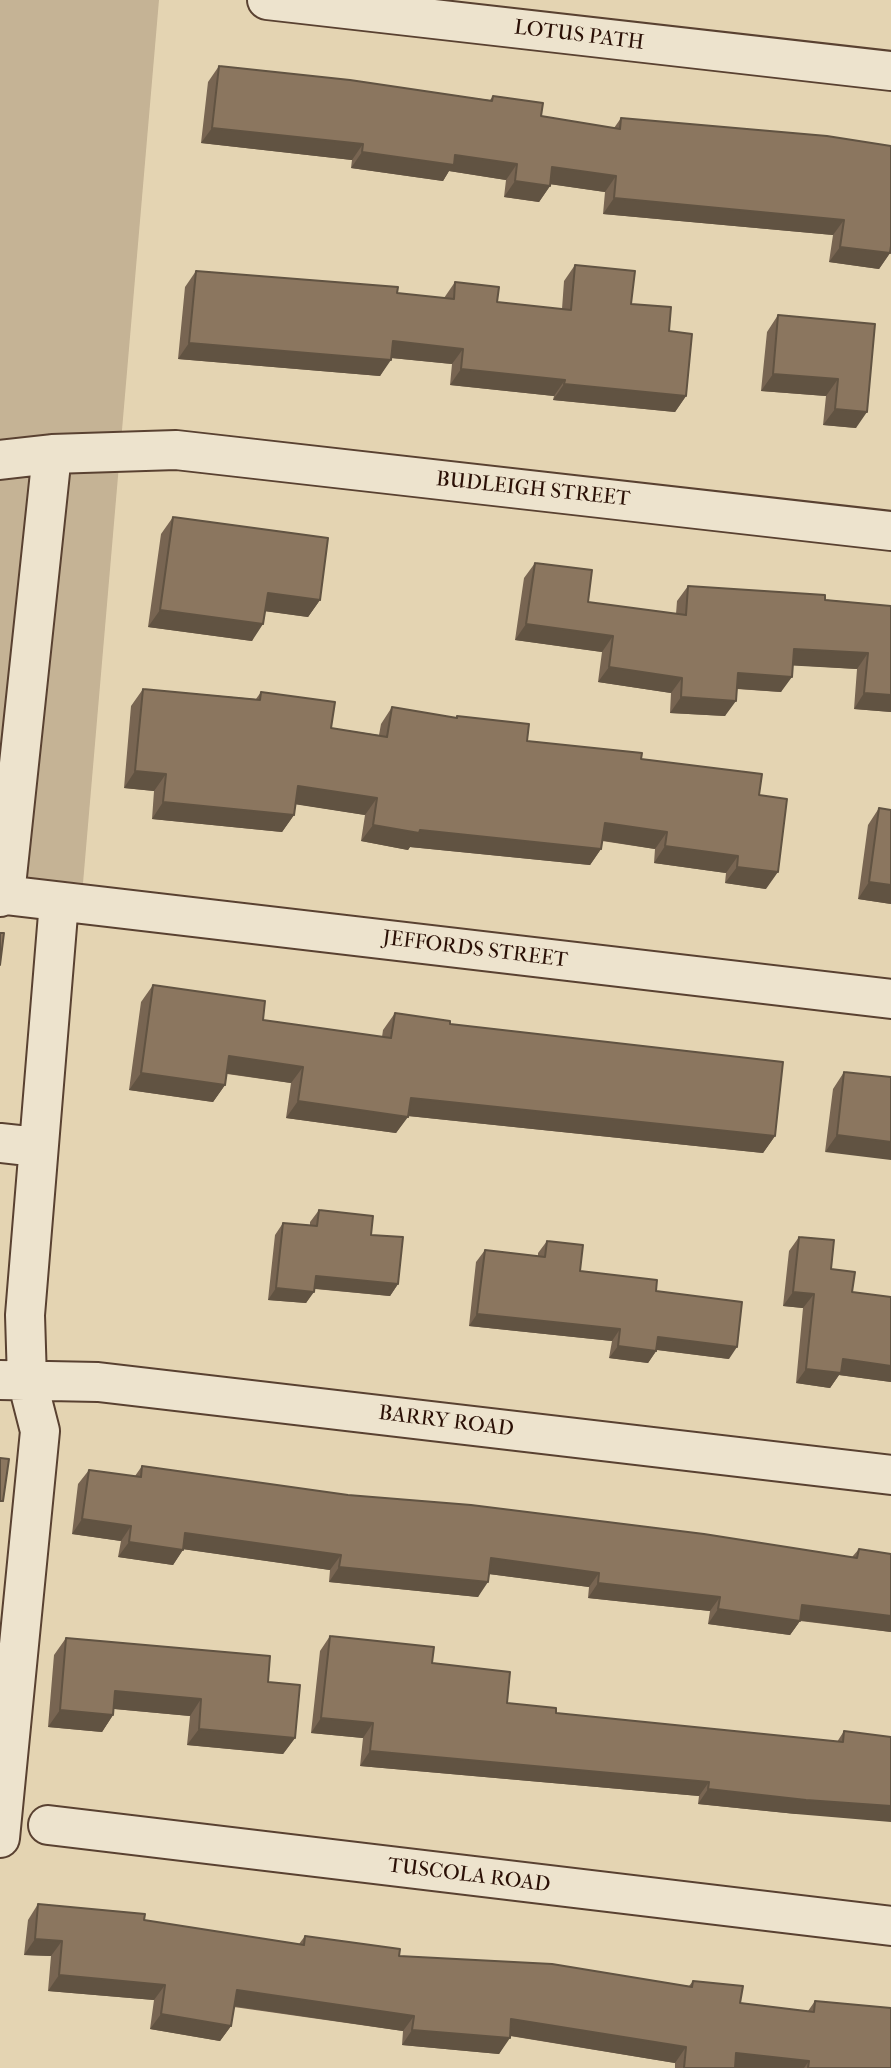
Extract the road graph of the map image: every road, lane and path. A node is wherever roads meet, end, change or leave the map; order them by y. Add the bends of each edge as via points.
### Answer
1 (267, 0) edge
2 (891, 71) edge
3 (52, 454) junction
4 (0, 460) edge
5 (891, 531) edge
6 (3, 885) edge
7 (59, 902) junction
8 (891, 999) edge
9 (18, 1145) edge
10 (14, 1380) edge
11 (891, 1475) edge
12 (48, 1825) dead end
13 (0, 1838) edge
14 (891, 1926) edge

1 - 2 street, LOTUS PATH
3 - 4 street, BUDLEIGH STREET
3 - 5 street, BUDLEIGH STREET via 176,450
3 - 6 street
6 - 7 street, JEFFORDS STREET
7 - 8 street, JEFFORDS STREET
7 - 9 street
9 - 10 street via 24,1315
10 - 11 street, BARRY ROAD via 98,1382
10 - 13 street via 40,1430
12 - 14 street, TUSCOLA ROAD

